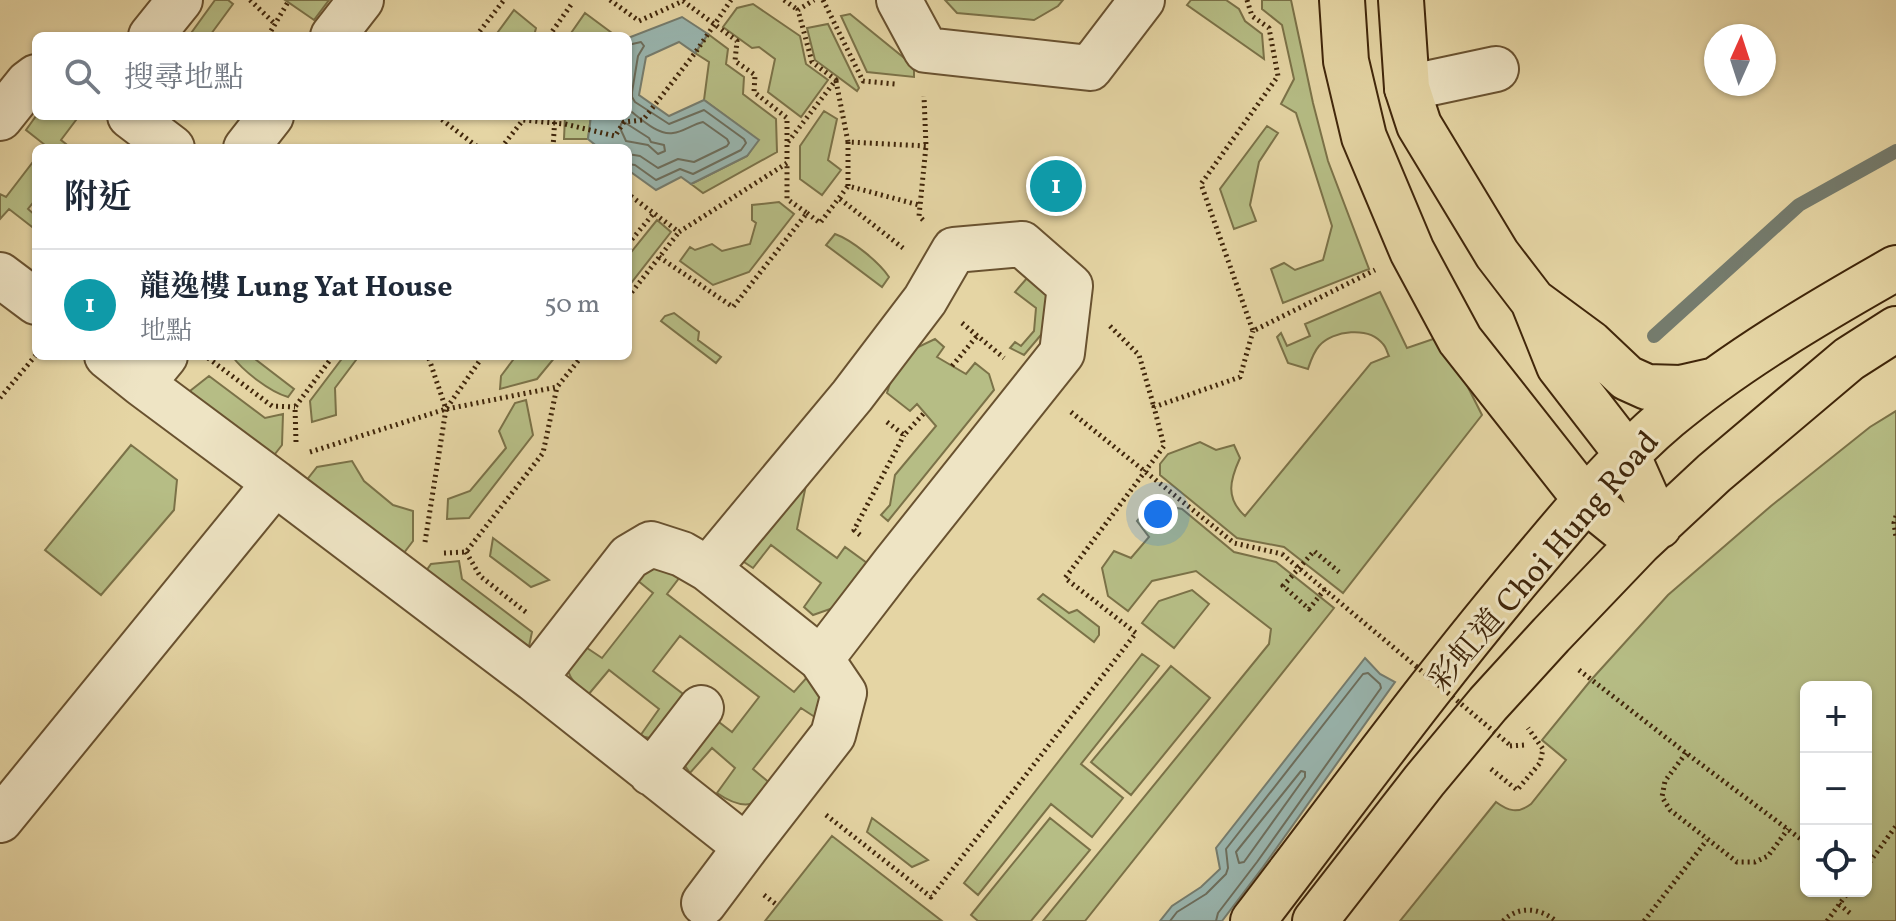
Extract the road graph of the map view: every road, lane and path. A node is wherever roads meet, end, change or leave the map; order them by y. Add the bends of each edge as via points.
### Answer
1 (180, 0) edge
2 (250, 0) edge
3 (361, 0) edge
4 (504, 0) edge
5 (610, 0) edge
6 (731, 0) edge
7 (784, 0) edge
8 (814, 0) edge
9 (823, 0) edge
10 (899, 0) edge
11 (1142, 0) edge
12 (1247, 0) edge
13 (1342, 0) edge
14 (1401, 0) edge
15 (572, 1) edge
16 (288, 2) dead end
17 (798, 10) junction
18 (275, 24) junction
19 (715, 25) junction
20 (154, 32) edge
21 (270, 32) edge
22 (336, 32) edge
23 (479, 32) edge
24 (552, 32) edge
25 (1496, 69) dead end
26 (32, 80) edge
27 (836, 80) junction
28 (909, 85) dead end
29 (924, 87) dead end
30 (1407, 88) junction
31 (0, 118) edge
32 (135, 120) edge
33 (268, 120) edge
34 (442, 120) edge
35 (523, 120) edge
36 (555, 120) edge
37 (557, 120) edge
38 (848, 142) junction
39 (788, 143) junction
40 (167, 144) edge
41 (249, 144) edge
42 (474, 144) edge
43 (504, 144) edge
44 (553, 144) edge
45 (926, 146) junction
46 (787, 163) junction
47 (848, 186) junction
48 (632, 197) edge
49 (840, 199) junction
50 (919, 205) junction
51 (654, 213) junction
52 (807, 213) junction
53 (679, 232) junction
54 (632, 239) edge
55 (659, 257) junction
56 (1382, 266) dead end
57 (944, 268) junction
58 (1896, 268) edge
59 (0, 275) edge
60 (1070, 286) junction
61 (632, 292) edge
62 (32, 299) edge
63 (1533, 301) junction
64 (1896, 329) edge
65 (1253, 331) junction
66 (977, 336) junction
67 (32, 360) edge
68 (120, 360) edge
69 (210, 360) edge
70 (330, 360) edge
71 (429, 360) edge
72 (480, 360) edge
73 (579, 360) edge
74 (952, 366) dead end
75 (154, 370) edge
76 (1720, 379) junction
77 (1036, 385) junction
78 (557, 387) junction
79 (0, 398) edge
80 (295, 407) junction
81 (1154, 407) junction
82 (446, 409) junction
83 (904, 435) dead end
84 (296, 439) dead end
85 (1627, 454) junction
86 (1145, 472) junction
87 (275, 483) junction
88 (1586, 500) junction
89 (1896, 516) edge
90 (1649, 534) junction
91 (1896, 537) edge
92 (466, 552) junction
93 (455, 553) dead end
94 (894, 564) junction
95 (708, 569) junction
96 (1339, 572) dead end
97 (403, 580) junction
98 (1325, 589) junction
99 (565, 642) junction
100 (821, 659) junction
101 (1575, 667) dead end
102 (534, 679) junction
103 (701, 708) dead end
104 (1525, 724) dead end
105 (1510, 745) junction
106 (1524, 745) dead end
107 (1686, 753) junction
108 (1501, 757) dead end
109 (1491, 769) dead end
110 (651, 773) junction
111 (792, 788) junction
112 (0, 820) edge
113 (1896, 826) edge
114 (1788, 829) junction
115 (1800, 838) edge
116 (1707, 840) junction
117 (746, 847) junction
118 (1872, 859) edge
119 (1844, 897) edge
120 (704, 903) dead end
121 (1839, 904) junction
122 (1851, 914) dead end
123 (1253, 921) edge
124 (1315, 921) edge
125 (1503, 921) edge
126 (1556, 921) edge
127 (1644, 921) edge
128 (1827, 921) edge

1 - 20 lane
2 - 18 path
3 - 22 lane
4 - 23 path
5 - 19 path via 639,21 683,1
6 - 19 path
7 - 17 path
8 - 17 path
9 - 28 path via 863,81
10 - 11 lane via 926,50 1090,68
12 - 65 path via 1252,16 1269,28 1278,76 1201,184
13 - 88 main road via 1346,61 1364,137 1412,251 1460,340
14 - 30 main road
15 - 24 path
16 - 18 path
17 - 27 path via 812,62
18 - 21 path
19 - 37 path via 643,120 624,122 615,136
19 - 39 path via 737,41 735,61 755,75 754,92 787,118
25 - 30 lane
26 - 31 lane
27 - 38 path
27 - 39 path
29 - 45 path
30 - 63 main road via 1419,125 1453,183
32 - 40 lane
33 - 41 lane
34 - 42 path
35 - 43 path
36 - 44 path
38 - 45 path
38 - 47 path
39 - 46 path
45 - 50 path
46 - 52 path via 787,199
46 - 53 path
47 - 49 path
47 - 50 path
48 - 51 path
49 - 52 path via 820,223
49 - 57 path via 922,263
50 - 57 path via 919,216
51 - 53 path
51 - 54 path
52 - 55 path via 733,307
53 - 55 path
55 - 61 path
56 - 65 path
57 - 60 lane via 1022,244
57 - 66 path via 950,313
57 - 95 lane via 852,396
58 - 76 main road, 彩虹道 Choi Hung Road
59 - 62 lane
60 - 77 lane via 1062,353
60 - 81 path via 1139,355
63 - 76 main road via 1627,378 1647,387 1681,388
63 - 85 main road via 1559,366
64 - 90 main road, 彩虹道 Choi Hung Road via 1849,359
65 - 81 path via 1240,377
66 - 74 path
66 - 77 path
67 - 79 path
68 - 75 lane
69 - 80 path via 272,406
70 - 80 path
71 - 82 path
72 - 82 path
73 - 78 path
75 - 87 lane
76 - 85 main road, 彩虹道 Choi Hung Road
77 - 86 path
77 - 94 lane
78 - 82 path
78 - 92 path via 543,453
80 - 84 path
81 - 86 path via 1164,446
82 - 87 path via 296,456
82 - 97 path via 423,554
83 - 94 path via 854,530
85 - 88 main road, 彩虹道 Choi Hung Road
85 - 90 main road
86 - 98 path, bridge via 1234,543 1282,554
86 - 111 path via 1065,578 1136,633 931,897
87 - 97 lane
87 - 112 lane
88 - 90 main road
88 - 123 main road, 彩虹道 Choi Hung Road via 1484,619
89 - 91 path
90 - 124 main road, 彩虹道 Choi Hung Road via 1488,704
92 - 93 path
92 - 99 path via 480,576
94 - 100 lane
95 - 99 lane via 651,544 629,557
95 - 100 lane
96 - 98 path via 1314,551 1283,586 1309,609
97 - 102 lane
98 - 105 path, bridge
99 - 102 lane
100 - 111 lane via 844,693 833,735
101 - 107 path
102 - 110 lane
103 - 110 lane
104 - 109 path via 1543,749 1540,763 1517,790
105 - 106 path
105 - 108 path
107 - 114 path
107 - 116 path via 1665,781 1662,797
110 - 117 lane
111 - 117 lane
113 - 118 path
114 - 115 path
114 - 116 path via 1768,856 1755,862 1737,862
116 - 127 path
117 - 120 lane
119 - 121 path
121 - 122 path
121 - 128 path
125 - 126 path via 1527,909

